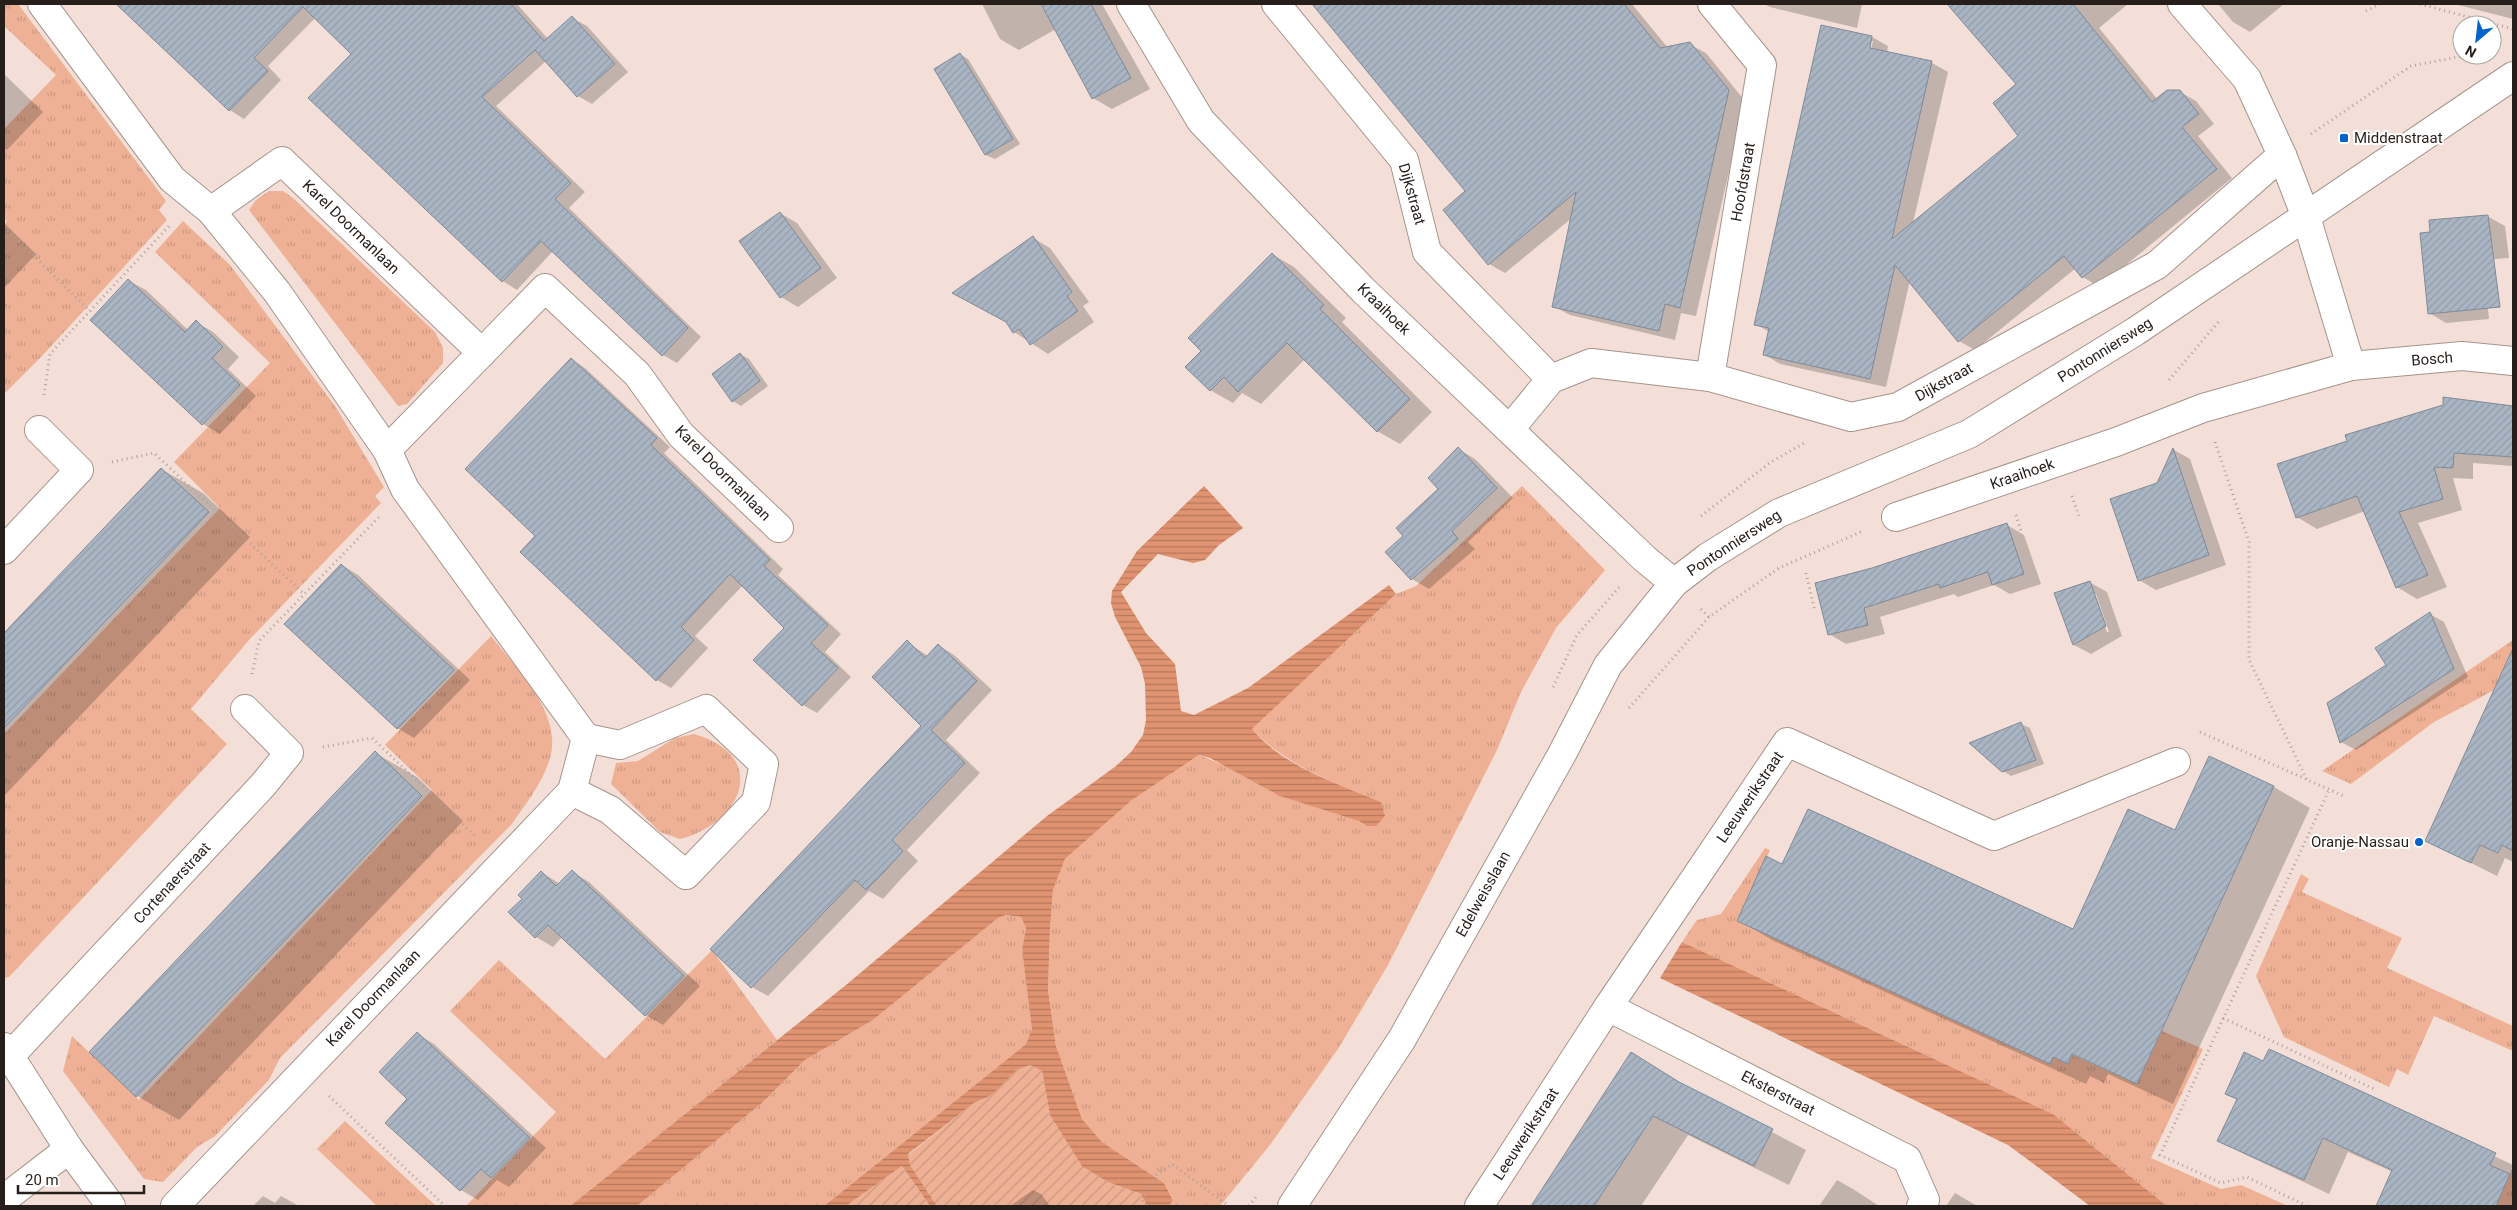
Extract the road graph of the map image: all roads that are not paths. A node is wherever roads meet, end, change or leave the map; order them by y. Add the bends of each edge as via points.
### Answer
1 (42, 4) edge
2 (1131, 4) edge
3 (1276, 4) edge
4 (1712, 4) edge
5 (2182, 4) edge
6 (2513, 76) edge
7 (2282, 155) junction
8 (204, 205) junction
9 (2306, 217) junction
10 (482, 353) junction
11 (2513, 361) edge
12 (2351, 366) junction
13 (1710, 377) junction
14 (1550, 378) junction
15 (1510, 429) junction
16 (39, 430) road end
17 (387, 450) junction
18 (1896, 517) road end
19 (779, 528) dead end
20 (4, 550) edge
21 (1674, 583) junction
22 (245, 709) road end
23 (586, 738) junction
24 (2176, 762) dead end
25 (572, 791) junction
26 (1608, 1007) junction
27 (7, 1052) edge
28 (69, 1150) junction
29 (4, 1199) edge
30 (1923, 1203) edge
31 (110, 1206) edge
32 (176, 1206) edge
33 (1292, 1206) edge
34 (1479, 1206) edge

1 - 8 street via 172,179
2 - 15 street, Kraaihoek via 1201,121 1363,290
3 - 14 street, Dijkstraat via 1404,160 1427,252
4 - 13 street, Hoofdstraat via 1762,65
5 - 7 street via 2247,79
6 - 9 street, Pontonniersweg
7 - 9 street
7 - 13 street, Dijkstraat via 2157,265 1898,407 1851,417
8 - 10 street, Karel Doormanlaan via 282,161
8 - 17 street via 277,292
9 - 12 street
9 - 21 street, Pontonniersweg via 2136,332 1969,434 1779,513 1708,557
10 - 17 street, Karel Doormanlaan
10 - 19 street, Karel Doormanlaan via 545,288 637,374 680,435
11 - 12 street, Bosch via 2462,356
12 - 18 street, Kraaihoek via 2204,408 2116,442
13 - 14 street, Dijkstraat via 1591,363
14 - 15 street
15 - 21 street, Kraaihoek
16 - 20 street via 79,470
17 - 23 street via 405,489
21 - 33 street, Edelweisslaan via 1608,665 1562,754 1402,1039
22 - 27 street, Cortenaerstraat via 289,753 263,785
23 - 25 street, Karel Doormanlaan
23 - 25 street via 620,746 706,709 764,764 756,802 686,875 610,810
24 - 26 street, Leeuwerikstraat via 1994,836 1787,742
25 - 32 street, Karel Doormanlaan
26 - 30 street, Eksterstraat via 1907,1159
26 - 34 street, Leeuwerikstraat
27 - 28 street
28 - 29 street
28 - 31 street

